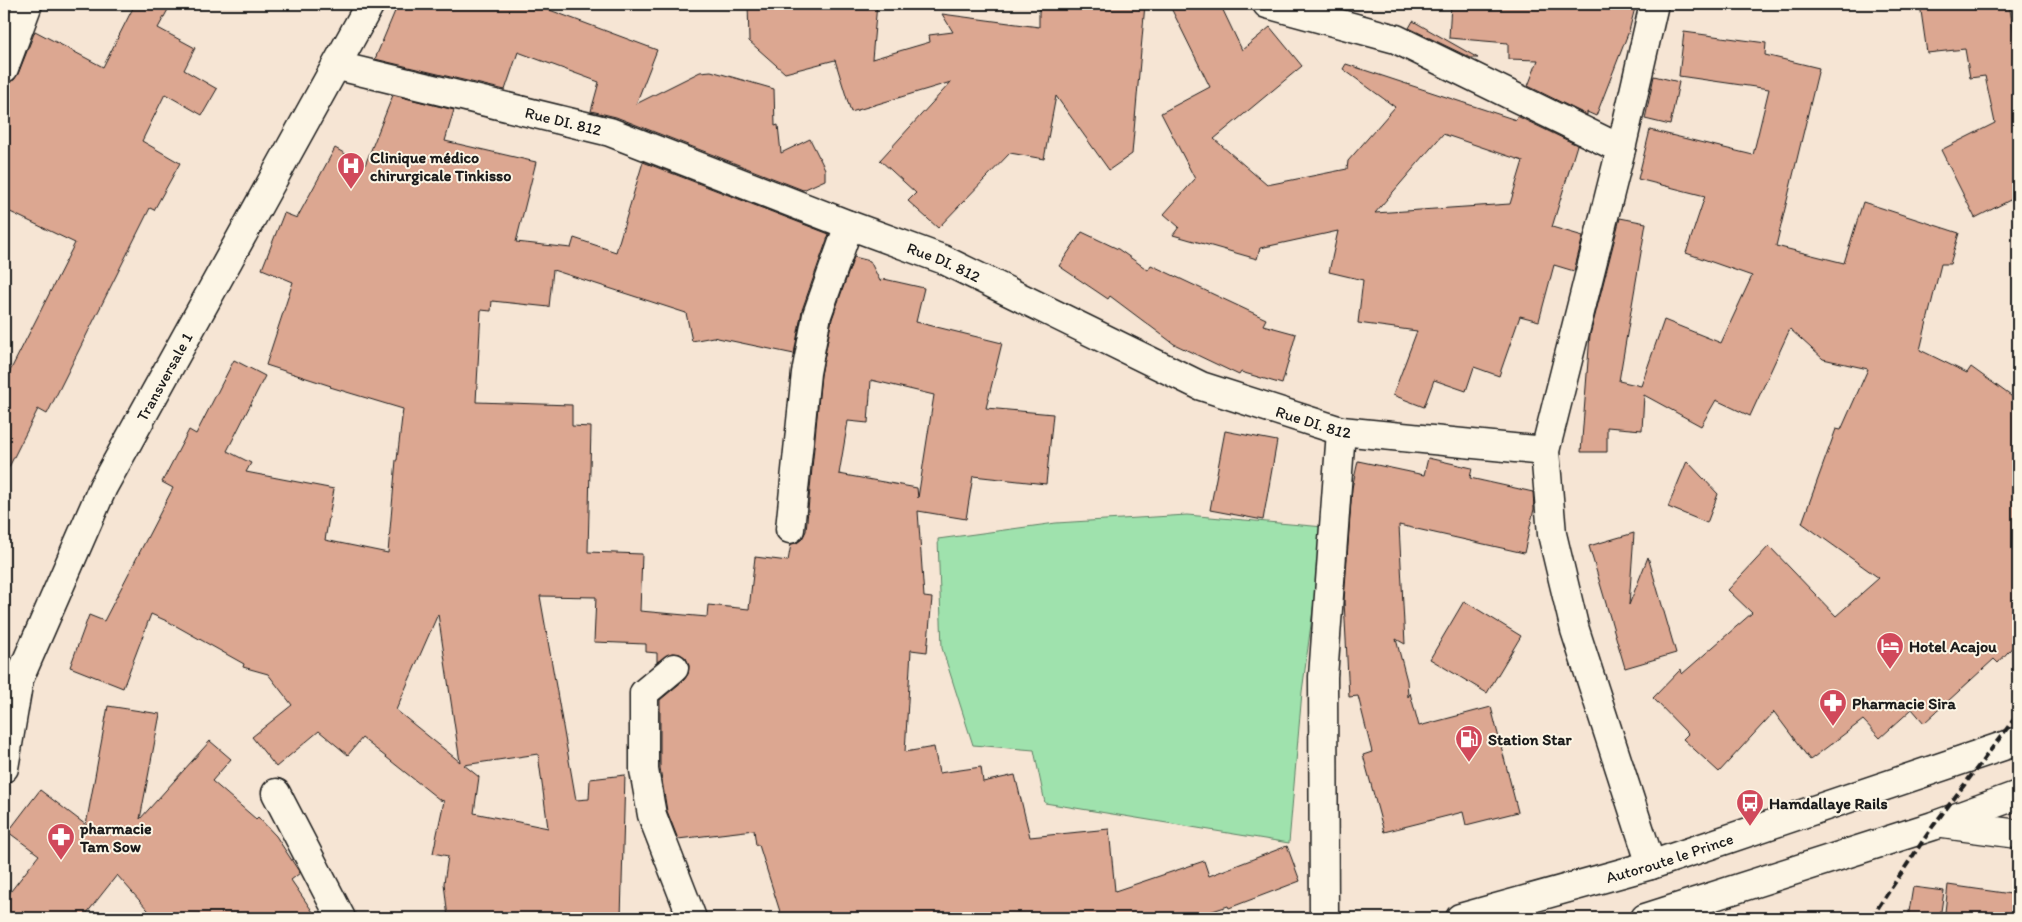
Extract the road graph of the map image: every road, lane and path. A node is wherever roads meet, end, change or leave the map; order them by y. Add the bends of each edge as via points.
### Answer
1 (28, 4) edge
2 (370, 4) edge
3 (1267, 4) edge
4 (1654, 4) edge
5 (338, 66) junction
6 (4, 68) edge
7 (1621, 149) junction
8 (849, 225) junction
9 (1341, 431) junction
10 (1545, 451) junction
11 (790, 529) dead end
12 (674, 668) dead end
13 (11, 686) edge
14 (2018, 741) edge
15 (4, 768) edge
16 (276, 793) dead end
17 (2018, 795) edge
18 (1936, 823) junction
19 (2018, 834) edge
20 (1651, 865) junction
21 (341, 918) edge
22 (692, 918) edge
23 (1324, 918) edge
24 (1460, 918) edge
25 (1645, 918) edge

1 - 6 street
2 - 5 street, Transversale 1
3 - 7 street via 1396,39
4 - 7 street
5 - 8 street, Rue DI. 812 via 610,132
5 - 13 street, Transversale 1 via 103,487
7 - 10 street
8 - 9 street, Rue DI. 812 via 942,258 1201,386
8 - 11 street via 815,325 806,373
9 - 10 street, Rue DI. 812
9 - 23 street via 1323,677
10 - 20 street via 1552,534 1575,630
12 - 22 street via 644,693 644,770 652,815
13 - 15 street, Transversale 1
14 - 20 street, Autoroute le Prince
16 - 21 street
17 - 18 street
18 - 19 street
18 - 25 street
20 - 24 street, Autoroute le Prince

